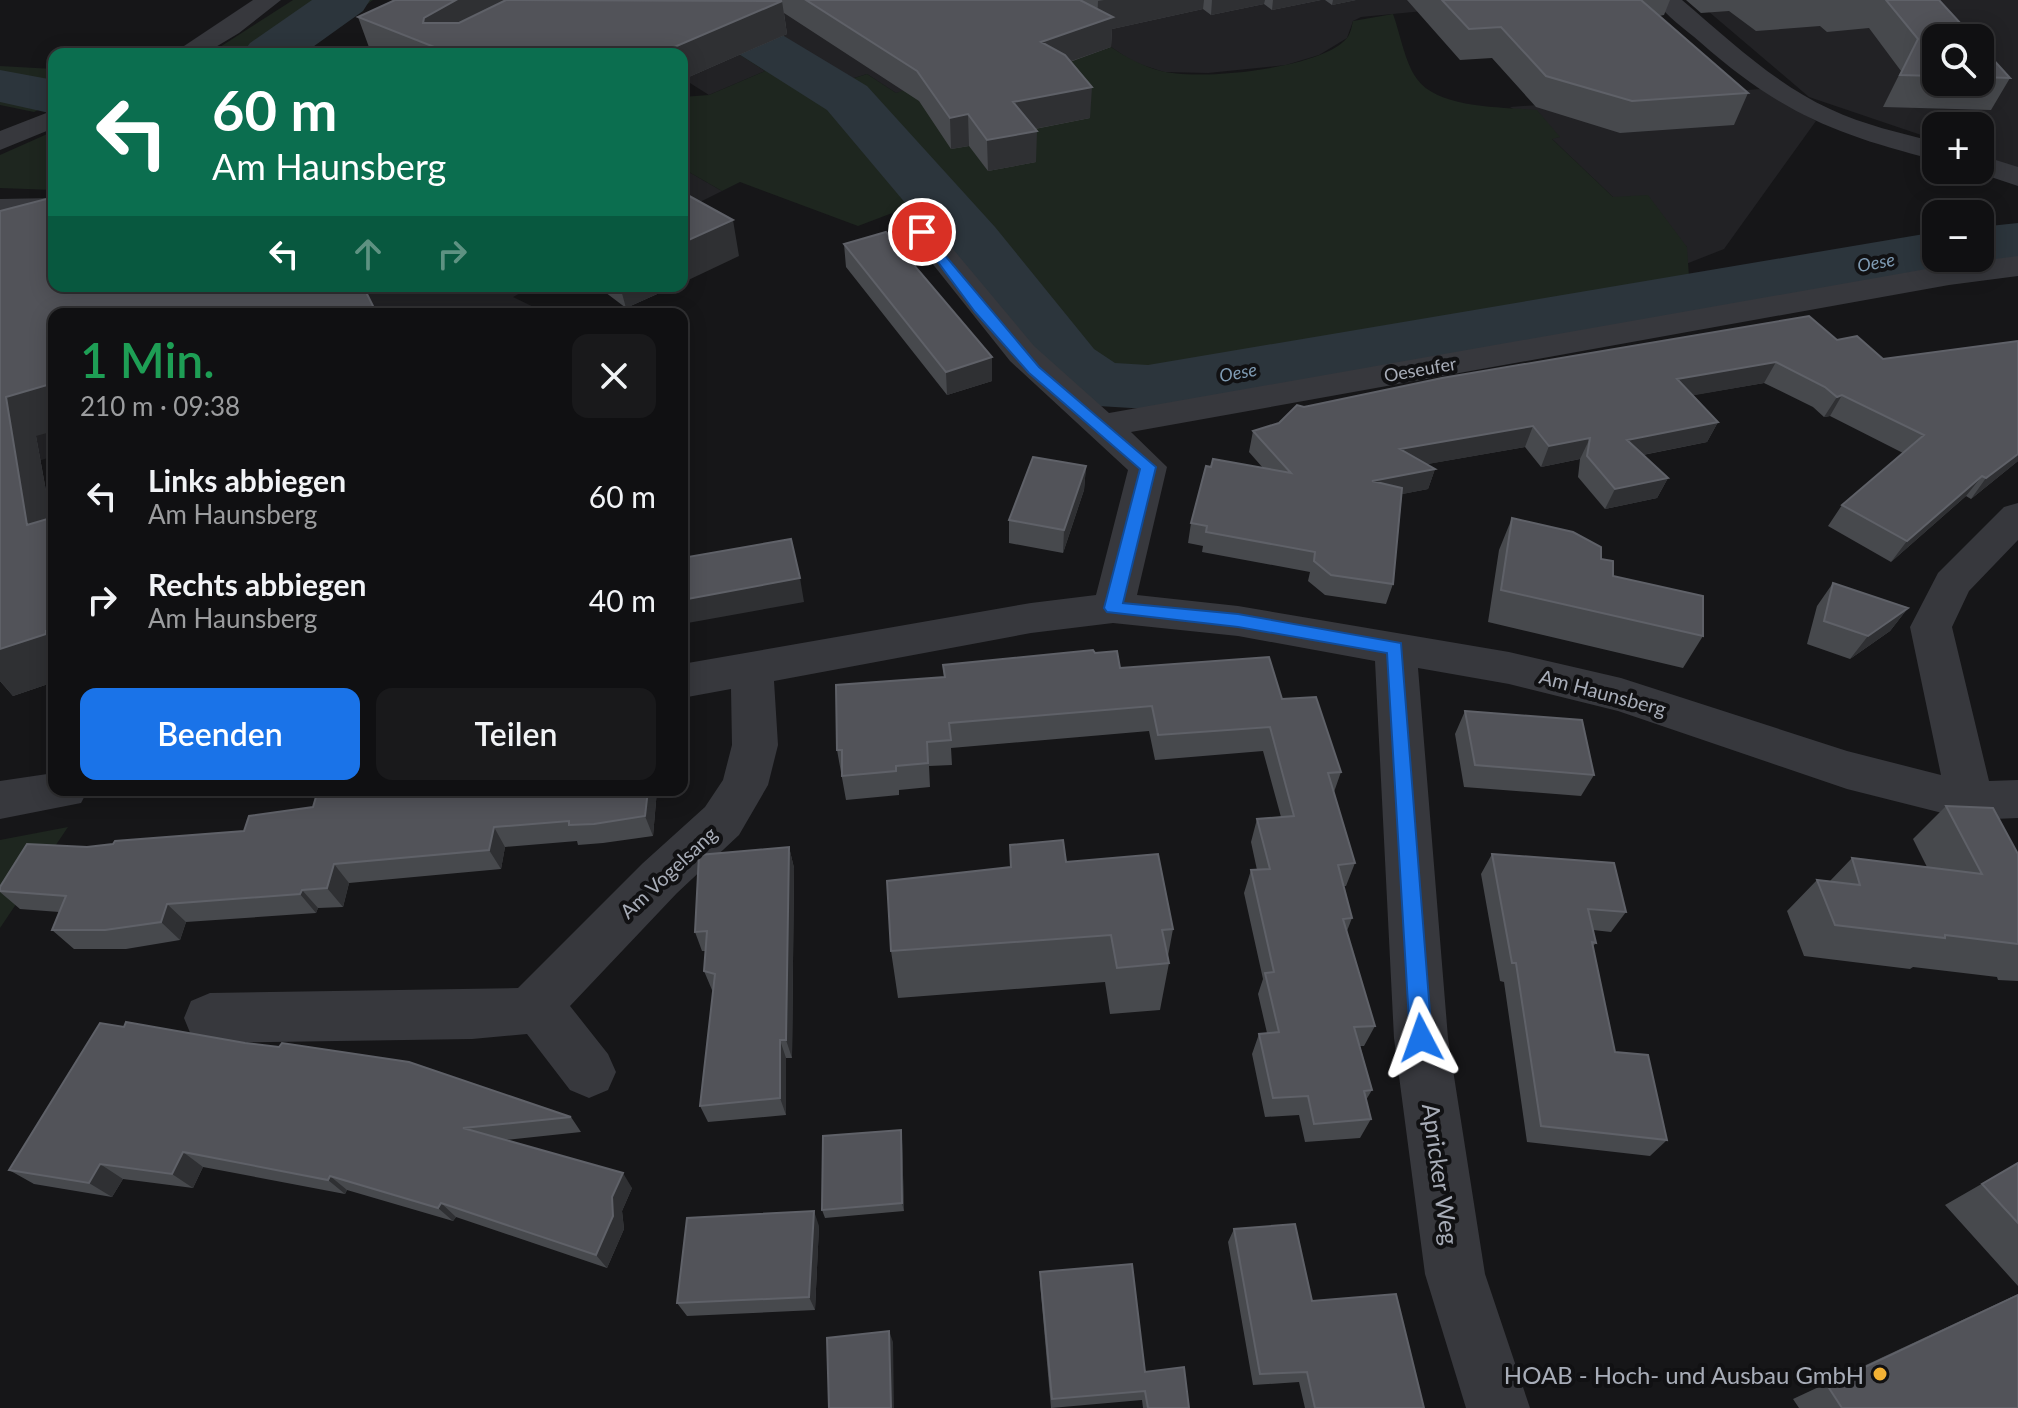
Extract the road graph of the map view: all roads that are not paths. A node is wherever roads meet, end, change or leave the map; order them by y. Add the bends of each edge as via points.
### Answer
1 (269, 0) edge
2 (1667, 0) edge
3 (195, 48) edge
4 (48, 121) edge
5 (0, 141) edge
6 (1922, 147) edge
7 (1994, 169) edge
8 (2018, 177) edge
9 (48, 207) edge
10 (0, 208) edge
11 (911, 218) dead end
12 (2018, 266) edge
13 (1102, 426) junction
14 (2018, 516) edge
15 (1113, 608) junction
16 (1395, 647) junction
17 (752, 668) junction
18 (688, 680) edge
19 (48, 793) edge
20 (2018, 799) edge
21 (0, 800) edge
22 (1970, 801) junction
23 (536, 1005) junction
24 (210, 1018) dead end
25 (589, 1072) dead end
26 (1498, 1408) edge

1 - 3 street
2 - 6 street via 1769,86 1809,110
4 - 5 street
7 - 8 street
9 - 10 street
11 - 13 street via 1034,370
12 - 13 street, Oeseufer
13 - 15 street via 1148,467
14 - 22 street via 1952,583 1931,627
15 - 16 street, Am Haunsberg via 1238,621
15 - 17 street
16 - 22 street, Am Haunsberg via 1621,695 1847,770
16 - 26 street, Apricker Weg via 1421,1038 1455,1274
17 - 18 street
17 - 23 street, Am Vogelsang via 755,745 738,797 722,821
19 - 21 street
20 - 22 street, Am Haunsberg
23 - 24 street via 521,1012 472,1015
23 - 25 street

